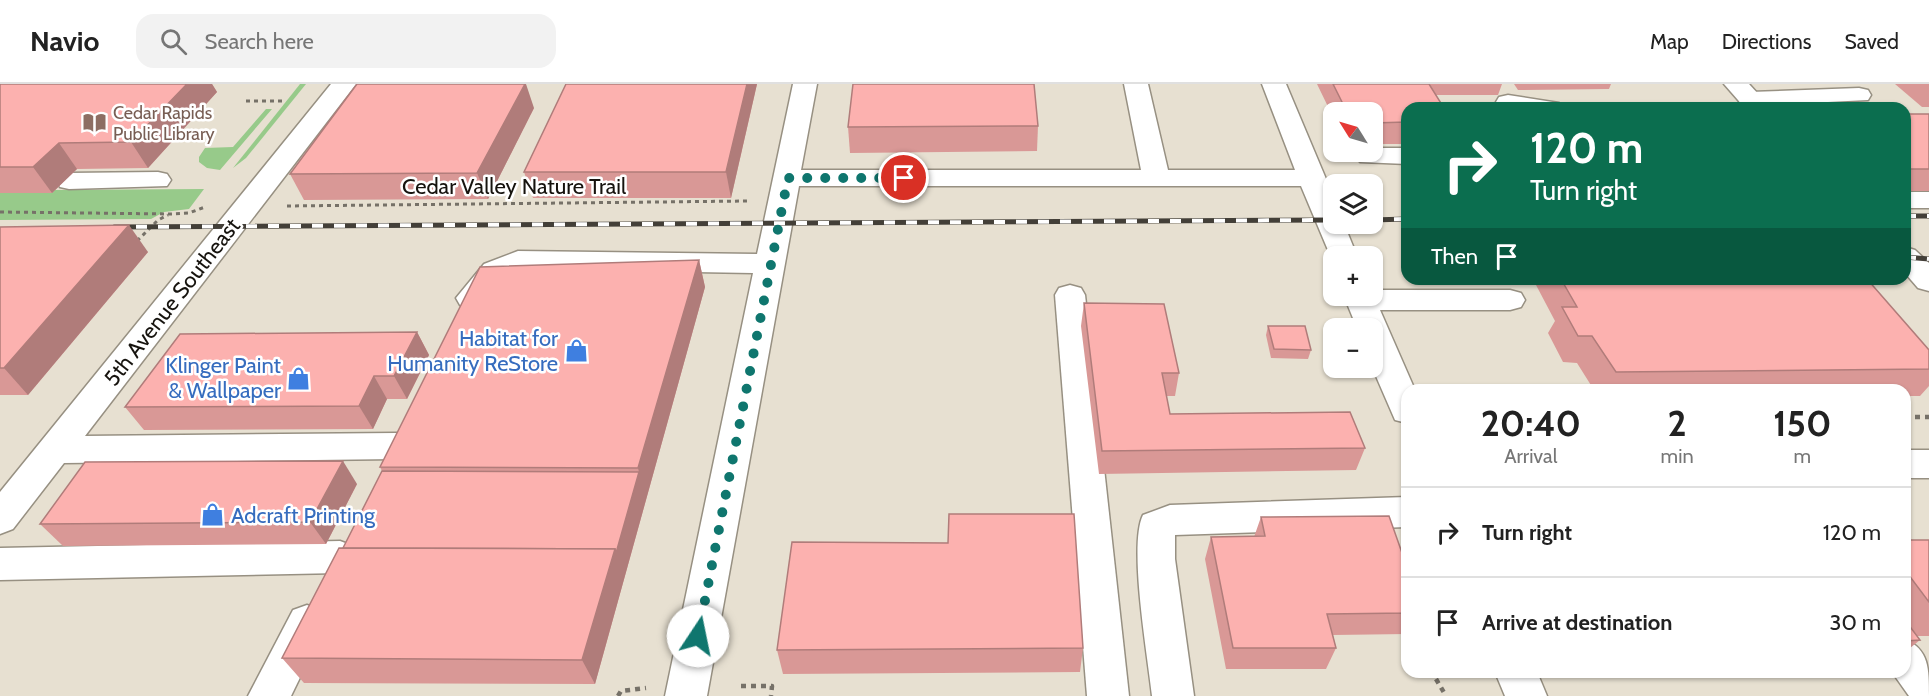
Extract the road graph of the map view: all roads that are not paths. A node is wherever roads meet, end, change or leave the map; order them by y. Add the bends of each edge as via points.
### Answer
1 (344, 84) edge
2 (805, 84) edge
3 (1136, 84) edge
4 (1274, 84) edge
5 (1860, 96) edge
6 (1748, 97) edge
7 (1506, 98) edge
8 (1524, 102) edge
9 (1383, 156) edge
10 (1401, 156) edge
11 (788, 178) junction
12 (1156, 178) junction
13 (1311, 178) junction
14 (159, 180) dead end
15 (69, 181) dead end
16 (1911, 200) edge
17 (1929, 200) edge
18 (1339, 246) edge
19 (1911, 262) edge
20 (770, 264) junction
21 (1929, 280) edge
22 (1070, 294) dead end
23 (1383, 298) edge
24 (1510, 300) dead end
25 (1363, 306) edge
26 (455, 330) edge
27 (1401, 397) edge
28 (412, 414) edge
29 (55, 450) junction
30 (1911, 464) edge
31 (1929, 464) edge
32 (1401, 512) edge
33 (0, 519) edge
34 (0, 564) edge
35 (1911, 665) edge
36 (1518, 678) edge
37 (1929, 690) edge
38 (269, 696) edge
39 (686, 696) edge
40 (1108, 696) edge
41 (1173, 696) edge
42 (1526, 696) edge

1 - 29 street, 5th Avenue Southeast
2 - 11 street
3 - 12 street
4 - 13 street
5 - 6 street
7 - 8 street
9 - 10 street
11 - 12 street
11 - 20 street
12 - 13 street
13 - 18 street
14 - 15 street
16 - 17 street
19 - 21 street
20 - 26 street via 518,260 494,271 475,290
20 - 39 street
22 - 40 street
23 - 24 street
25 - 27 street
28 - 29 street via 388,461
29 - 33 street, 5th Avenue Southeast
30 - 31 street
32 - 41 street via 1170,520 1156,526 1156,559
34 - 38 street via 335,567
35 - 37 street
36 - 42 street

